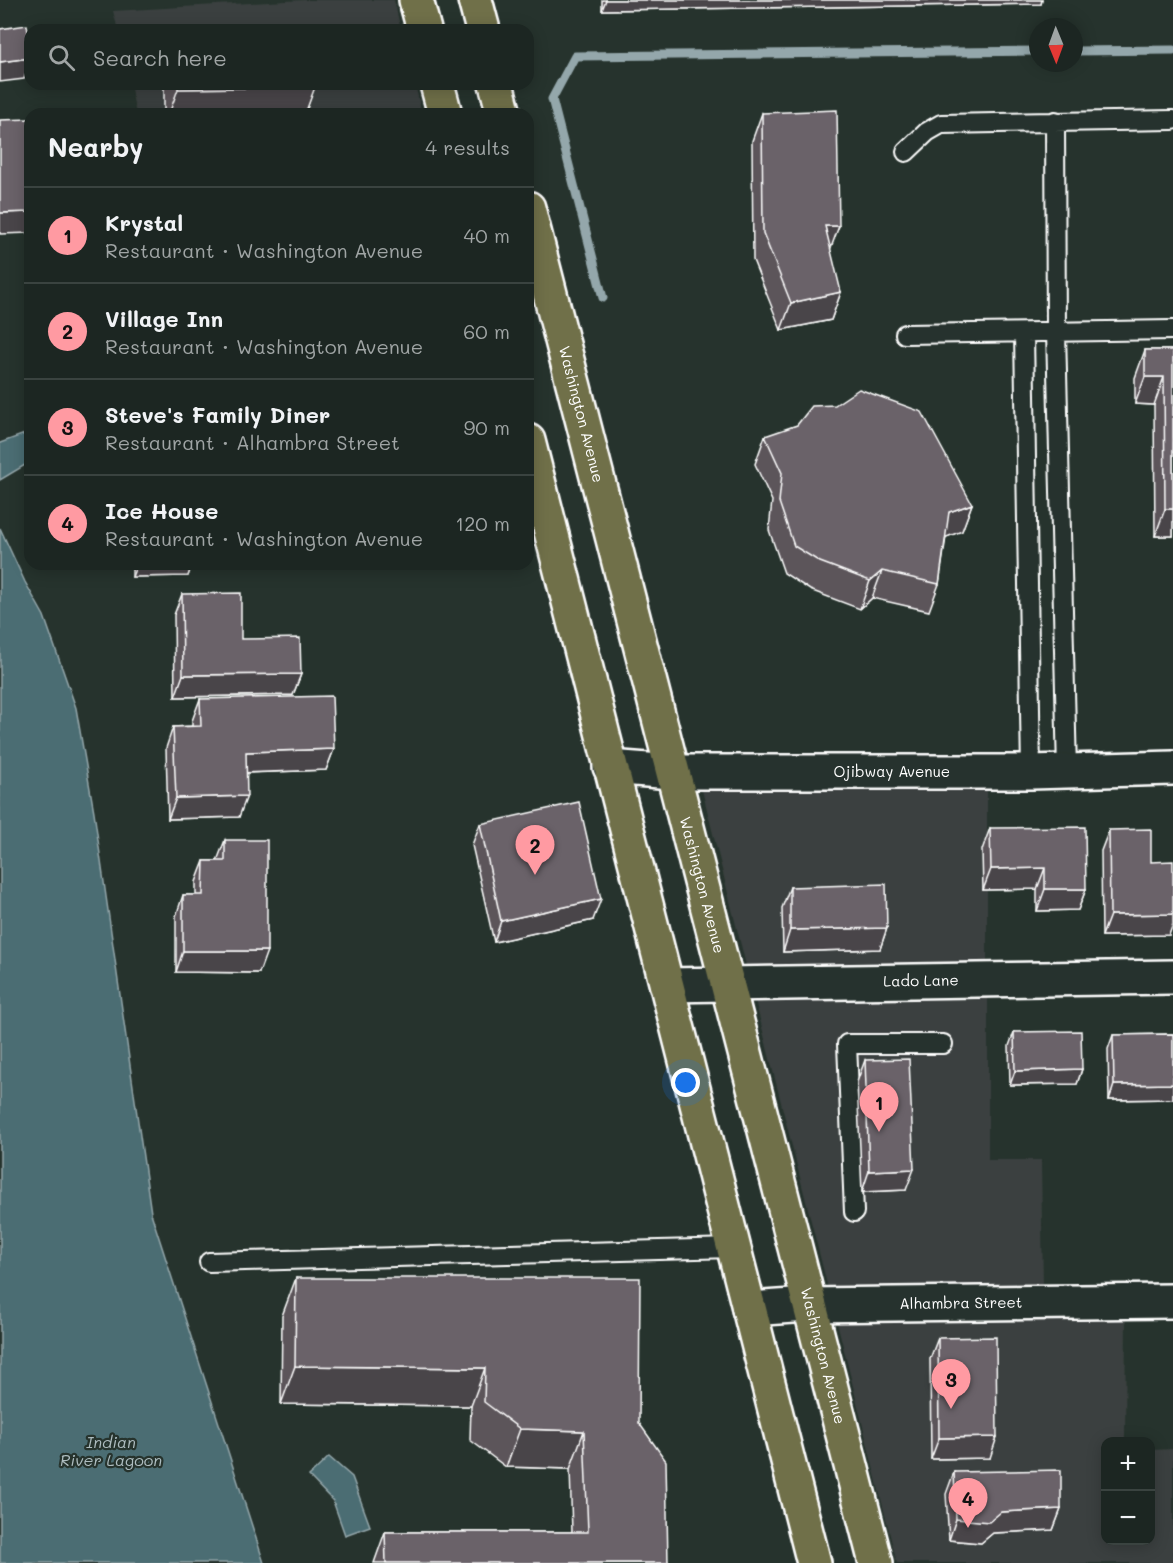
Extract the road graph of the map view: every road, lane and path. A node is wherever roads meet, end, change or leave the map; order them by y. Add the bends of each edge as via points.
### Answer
1 (416, 0) edge
2 (422, 24) edge
3 (439, 90) edge
4 (498, 90) edge
5 (443, 108) edge
6 (502, 108) edge
7 (1173, 120) edge
8 (1055, 121) junction
9 (906, 152) dead end
10 (534, 232) edge
11 (1173, 330) edge
12 (1056, 332) junction
13 (1024, 333) junction
14 (905, 334) dead end
15 (534, 465) edge
16 (610, 767) junction
17 (1173, 768) edge
18 (1067, 770) junction
19 (1031, 771) junction
20 (672, 772) junction
21 (1173, 977) edge
22 (727, 983) junction
23 (667, 985) junction
24 (943, 1044) dead end
25 (854, 1212) dead end
26 (733, 1248) junction
27 (209, 1262) dead end
28 (1173, 1301) edge
29 (808, 1305) junction
30 (748, 1309) junction
31 (814, 1563) edge
32 (876, 1563) edge

1 - 2 main road
3 - 5 main road
4 - 6 main road
7 - 8 lane
8 - 9 lane via 941,124
8 - 12 lane
10 - 20 main road, Washington Avenue
11 - 12 lane
12 - 13 lane
12 - 18 lane
13 - 14 lane
13 - 19 lane
15 - 16 main road
16 - 20 street, Ojibway Avenue
16 - 23 main road
17 - 18 street, Ojibway Avenue
18 - 19 street, Ojibway Avenue
19 - 20 street, Ojibway Avenue
20 - 22 main road, Washington Avenue
21 - 22 street, Lado Lane
22 - 23 street, Lado Lane
22 - 29 main road, Washington Avenue
23 - 26 main road
24 - 25 lane via 847,1044
26 - 27 lane
26 - 30 main road
28 - 29 street, Alhambra Street
29 - 30 street, Alhambra Street
29 - 32 main road, Washington Avenue
30 - 31 main road

